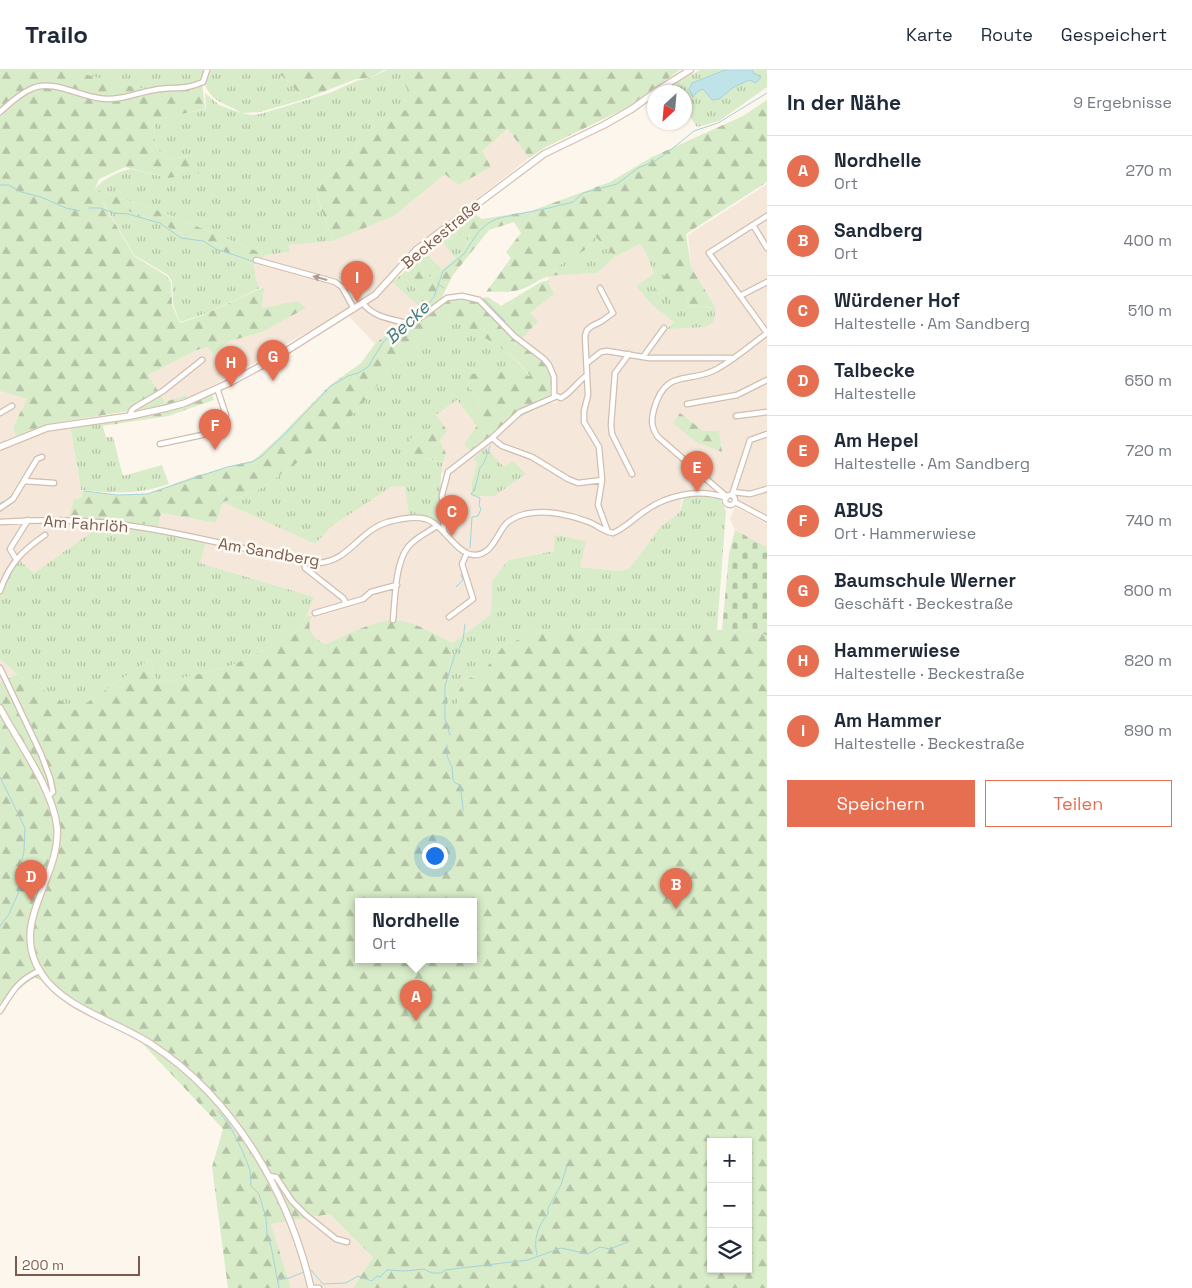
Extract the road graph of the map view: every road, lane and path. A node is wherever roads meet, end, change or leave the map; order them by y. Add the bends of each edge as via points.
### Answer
1 (207, 70) edge
2 (690, 70) edge
3 (667, 85) edge
4 (647, 99) edge
5 (0, 112) edge
6 (767, 216) edge
7 (753, 225) junction
8 (767, 248) edge
9 (256, 260) dead end
10 (767, 282) edge
11 (600, 288) dead end
12 (740, 296) junction
13 (363, 303) junction
14 (354, 309) junction
15 (664, 328) dead end
16 (767, 333) edge
17 (629, 354) junction
18 (643, 357) junction
19 (732, 358) junction
20 (202, 360) dead end
21 (587, 363) junction
22 (587, 375) junction
23 (767, 380) edge
24 (217, 388) junction
25 (555, 397) junction
26 (687, 404) dead end
27 (12, 406) dead end
28 (767, 412) edge
29 (0, 413) edge
30 (130, 416) junction
31 (736, 416) dead end
32 (767, 434) edge
33 (492, 438) junction
34 (160, 444) dead end
35 (0, 446) edge
36 (42, 457) dead end
37 (632, 474) dead end
38 (602, 480) junction
39 (24, 481) junction
40 (54, 483) dead end
41 (767, 489) edge
42 (729, 496) junction
43 (735, 502) junction
44 (0, 508) edge
45 (28, 520) junction
46 (767, 520) edge
47 (0, 522) edge
48 (437, 526) junction
49 (144, 527) joint
50 (444, 531) junction
51 (608, 532) junction
52 (45, 535) dead end
53 (467, 553) junction
54 (16, 559) junction
55 (304, 561) junction
56 (397, 585) junction
57 (0, 591) edge
58 (346, 603) junction
59 (315, 613) dead end
60 (449, 616) dead end
61 (393, 620) dead end
62 (0, 668) edge
63 (0, 708) edge
64 (48, 796) junction
65 (39, 971) junction
66 (0, 1011) edge
67 (269, 1176) junction
68 (347, 1242) dead end
69 (312, 1288) edge
70 (319, 1288) edge

1 - 5 street via 203,82 190,88 154,90 112,100 56,87 32,88
2 - 3 main road, Beckestraße
4 - 13 main road, Beckestraße via 604,125 544,154 516,174 416,250 375,295
6 - 7 street
7 - 8 street
7 - 12 street via 709,253
14 -> 9 street via 342,287 335,282
10 - 12 street
11 - 21 street via 613,313 587,330
12 - 16 street
13 - 14 main road, Beckestraße
13 - 25 street via 376,314 408,324 447,298 462,296 478,300 549,365 554,377
14 - 24 main road, Beckestraße via 272,360
15 - 18 street
16 - 19 street
17 - 18 street
17 - 21 street via 601,352
17 - 37 street via 615,374 611,425 612,434
18 - 19 street
19 - 42 street via 716,370 676,379 668,384 658,396 651,420 658,437
20 - 30 street via 163,391 134,408
21 - 22 street
22 - 25 street via 571,392 561,398
22 - 38 street via 584,422 599,448
23 - 26 street via 737,395
24 - 30 main road, Beckestraße via 185,403
24 - 34 street via 226,415 220,428
25 - 33 street via 520,412
27 - 29 street
28 - 31 street
30 - 35 main road, Beckestraße via 48,428
32 - 42 street via 750,440
33 - 38 street via 578,483
33 - 50 street via 448,472 442,495
36 - 39 street via 37,459
38 - 51 street via 598,504
39 - 40 street
39 - 44 street via 13,499
41 - 42 street
42 - 43 street via 735,498
42 - 43 street via 725,502 729,505
42 - 51 street via 682,495 647,510 618,531
43 - 46 street
45 - 47 street, Am Fahrlöh
45 - 49 street, Am Fahrlöh
45 - 54 street, Am Fahrlöh via 10,549
48 - 50 street, Am Sandberg
48 - 55 street, Am Sandberg via 426,519 409,518 387,523 369,531 329,562
48 - 56 street via 404,553
49 - 55 street, Am Sandberg
50 - 53 street, Am Sandberg
51 - 53 street via 572,516 526,514 506,524 488,551 475,555
52 - 54 street, Am Fahrlöh
53 - 60 street via 462,565 473,599
54 - 57 street, Am Fahrlöh
55 - 58 street via 305,568 336,591
56 - 58 street
56 - 61 street
58 - 59 street
62 - 64 street via 47,770 53,792
63 - 64 main road
64 - 65 main road via 57,827 56,843 52,864 32,913 30,932
65 - 66 street via 18,984
65 - 67 main road via 65,998 150,1044 182,1067 238,1128
67 - 68 street via 276,1177 306,1215 336,1239
67 - 69 main road via 294,1229
69 - 70 street

